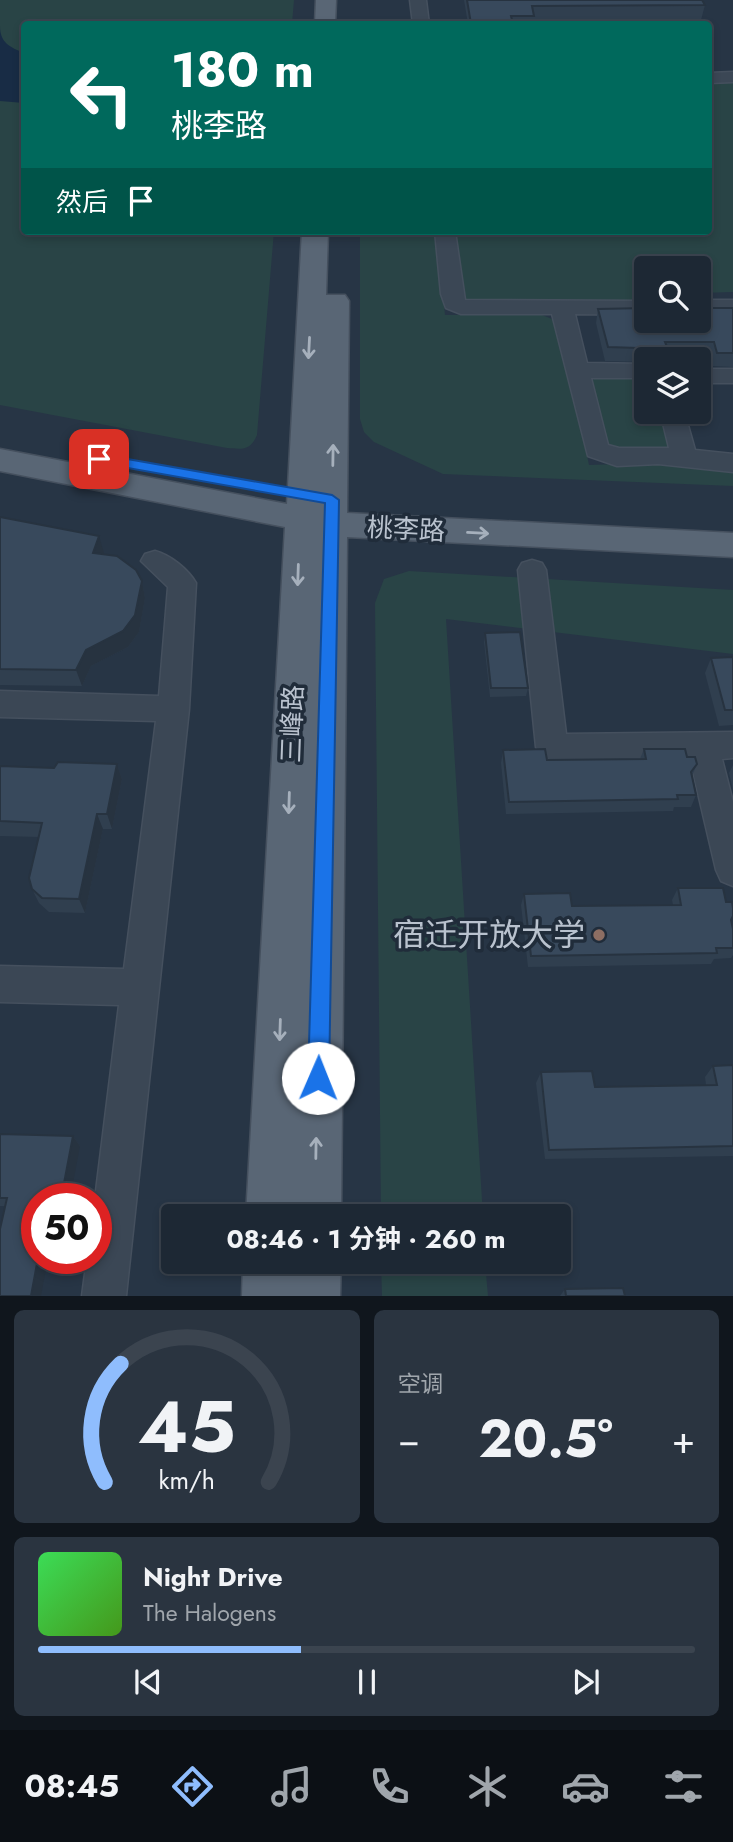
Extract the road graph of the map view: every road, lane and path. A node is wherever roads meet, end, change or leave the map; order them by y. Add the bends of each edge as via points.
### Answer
1 (326, 0) edge
2 (339, 0) edge
3 (418, 0) edge
4 (325, 21) edge
5 (339, 21) edge
6 (421, 21) edge
7 (712, 78) edge
8 (733, 78) edge
9 (315, 235) edge
10 (336, 235) edge
11 (446, 235) edge
12 (711, 307) edge
13 (733, 307) edge
14 (562, 308) junction
15 (634, 308) edge
16 (577, 370) junction
17 (634, 371) edge
18 (711, 376) edge
19 (733, 376) edge
20 (675, 424) edge
21 (0, 440) edge
22 (684, 457) junction
23 (0, 460) edge
24 (733, 463) edge
25 (316, 509) junction
26 (733, 527) edge
27 (733, 545) edge
28 (155, 561) dead end
29 (532, 570) dead end
30 (0, 704) edge
31 (173, 709) junction
32 (718, 745) edge
33 (733, 870) edge
34 (0, 985) edge
35 (140, 988) junction
36 (273, 1204) edge
37 (315, 1204) edge
38 (270, 1274) edge
39 (314, 1274) edge
40 (104, 1296) edge
41 (269, 1296) edge
42 (313, 1296) edge

1 - 4 main road
2 - 5 main road
3 - 6 lane
7 - 8 lane
9 -> 25 main road, 三峰路
25 -> 10 main road, 三峰路
11 - 14 lane via 454,303 468,309
12 - 13 lane
14 - 15 lane
14 - 16 lane
16 - 17 lane
16 - 22 lane via 597,450 617,457
18 - 19 lane
20 - 22 lane
21 - 25 main road, 桃李路
22 - 24 lane
23 - 25 main road, 桃李路
25 - 26 main road, 桃李路
25 -> 27 main road, 桃李路
25 -> 36 main road, 三峰路
37 -> 25 main road, 三峰路
28 - 31 lane via 182,583
29 - 32 lane via 552,747
30 - 31 lane
31 - 35 lane
32 - 33 lane
34 - 35 lane
35 - 40 lane
38 - 41 main road
39 - 42 main road

